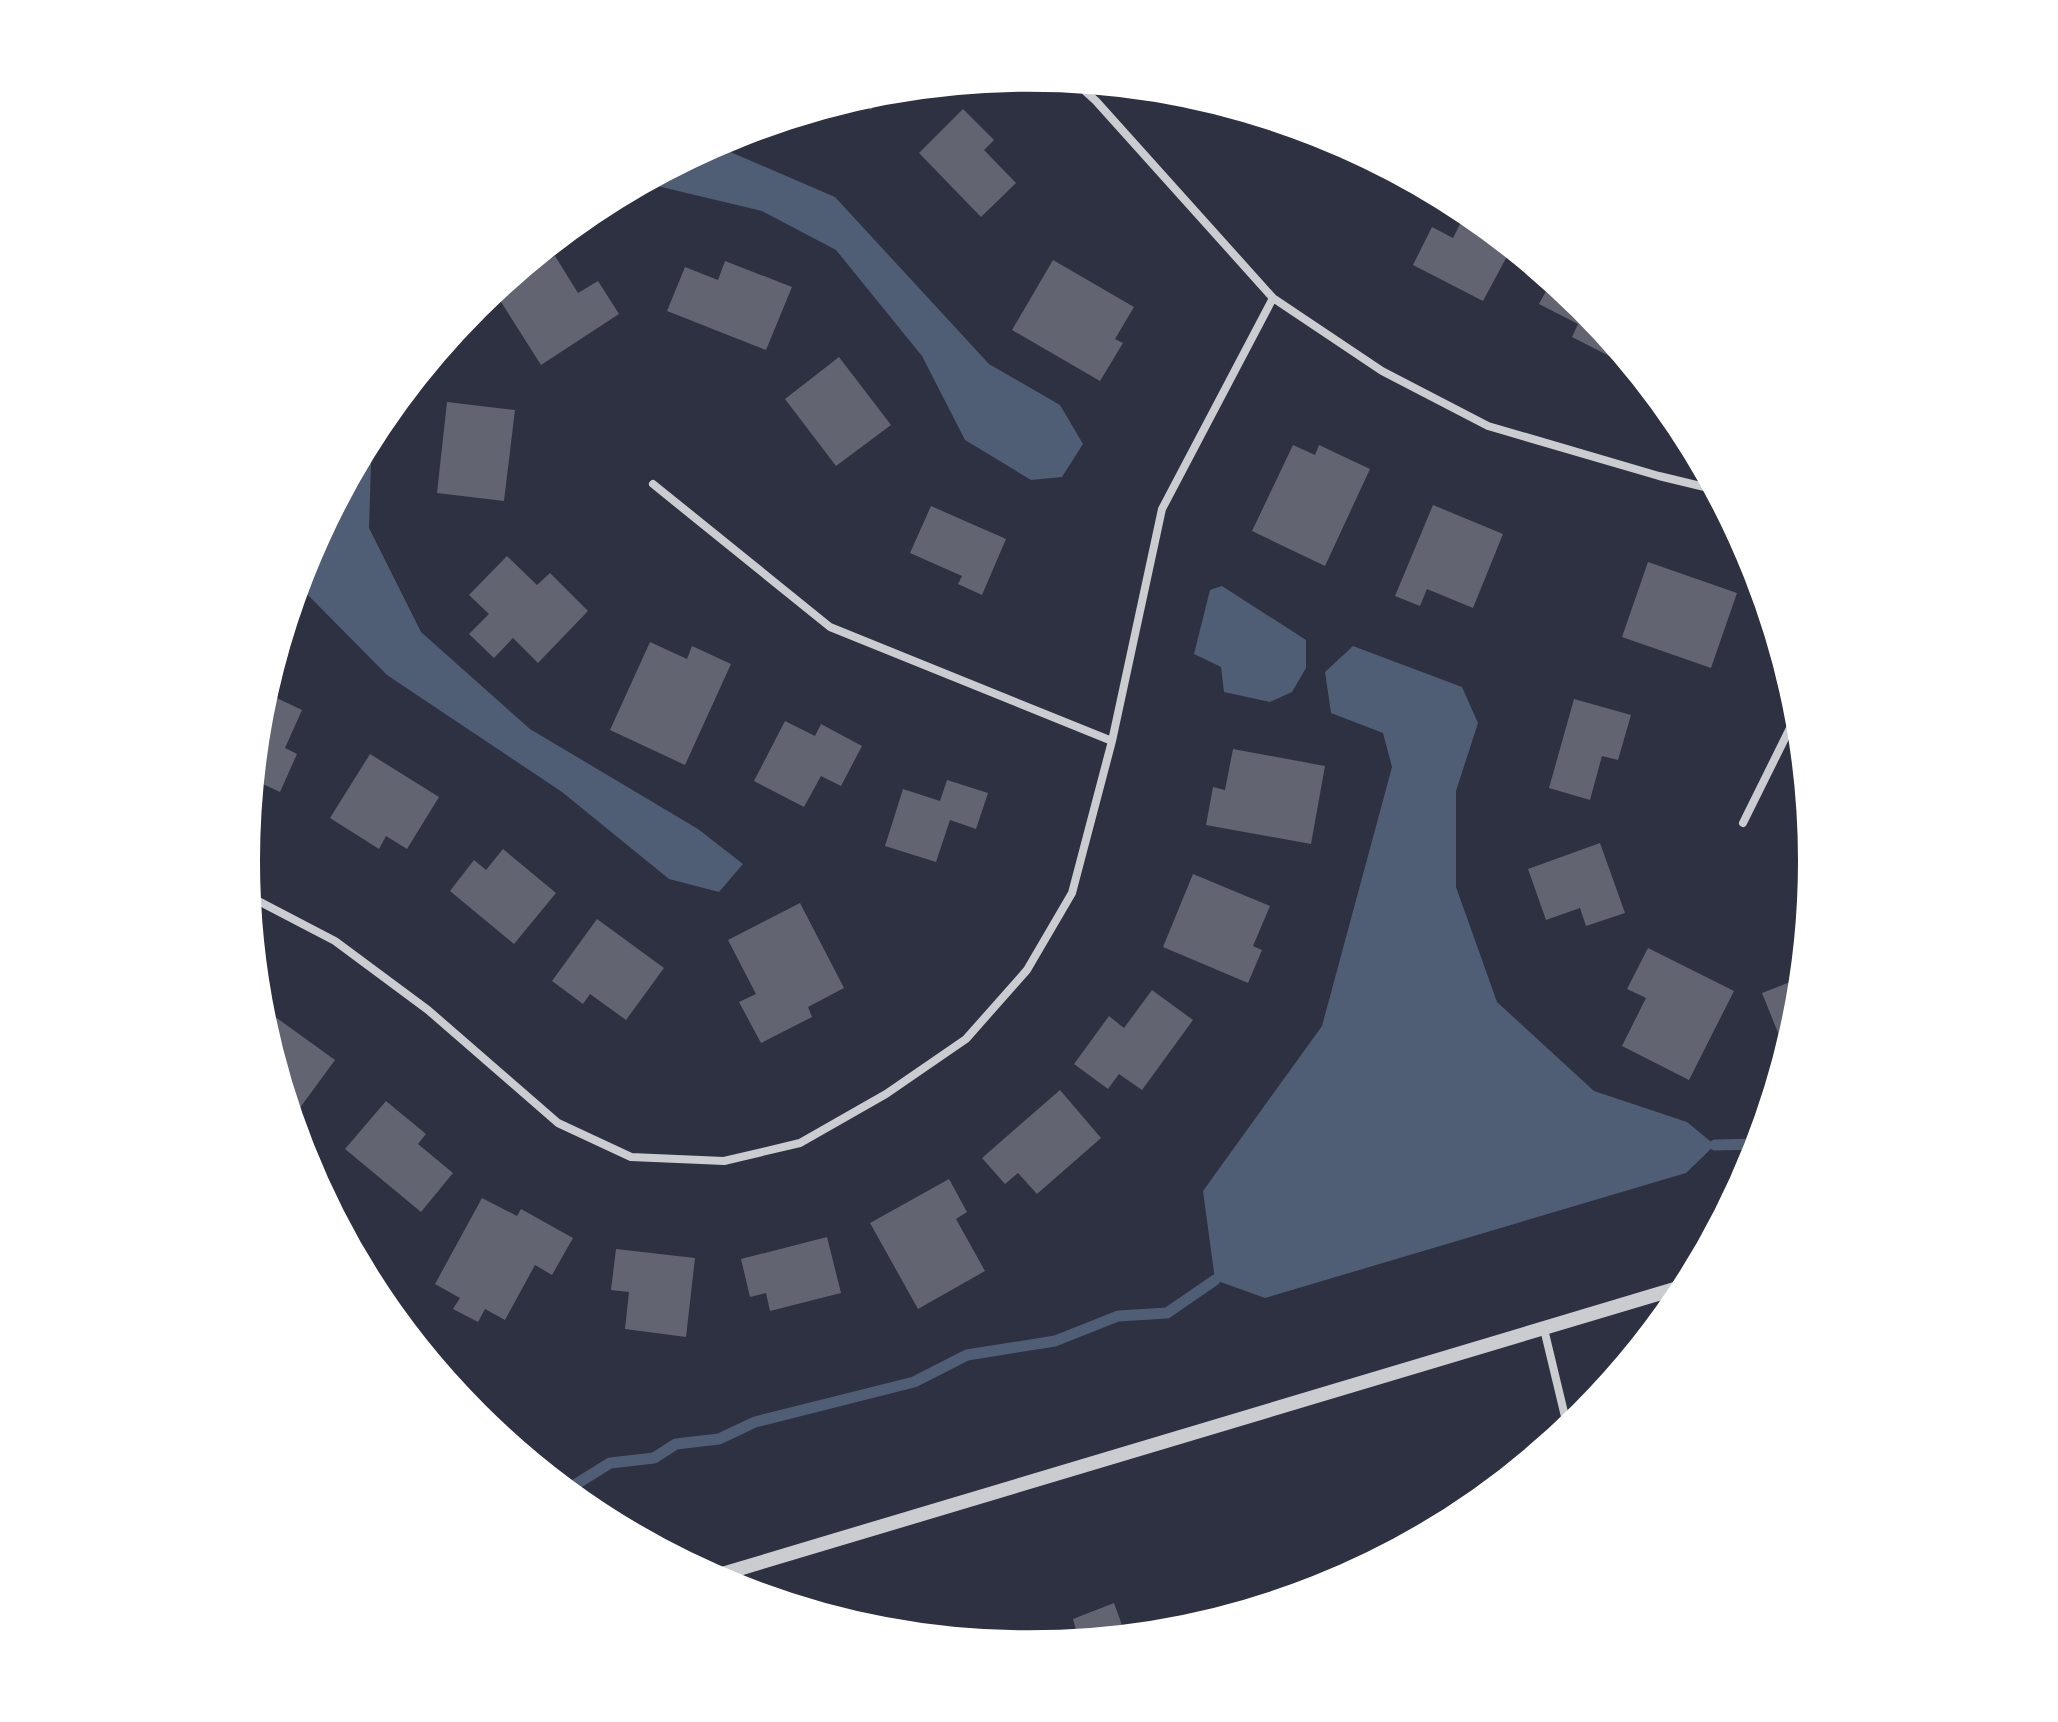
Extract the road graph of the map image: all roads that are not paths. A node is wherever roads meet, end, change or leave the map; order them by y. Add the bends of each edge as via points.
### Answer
1 (1087, 93) edge
2 (1273, 298) junction
3 (653, 484) dead end
4 (1702, 486) edge
5 (1788, 731) edge
6 (1112, 741) junction
7 (1743, 823) dead end
8 (260, 902) edge
9 (1669, 1291) edge
10 (1544, 1329) junction
11 (1565, 1415) edge
12 (731, 1571) edge

1 - 2 street
2 - 4 street via 1382,371 1488,426
2 - 6 street via 1162,509
3 - 6 street via 830,627
5 - 7 street
6 - 8 street via 1072,893 1027,970 966,1039 886,1094 800,1143 724,1161 631,1157 558,1123 428,1010 335,941
9 - 10 street
10 - 11 street
10 - 12 street

